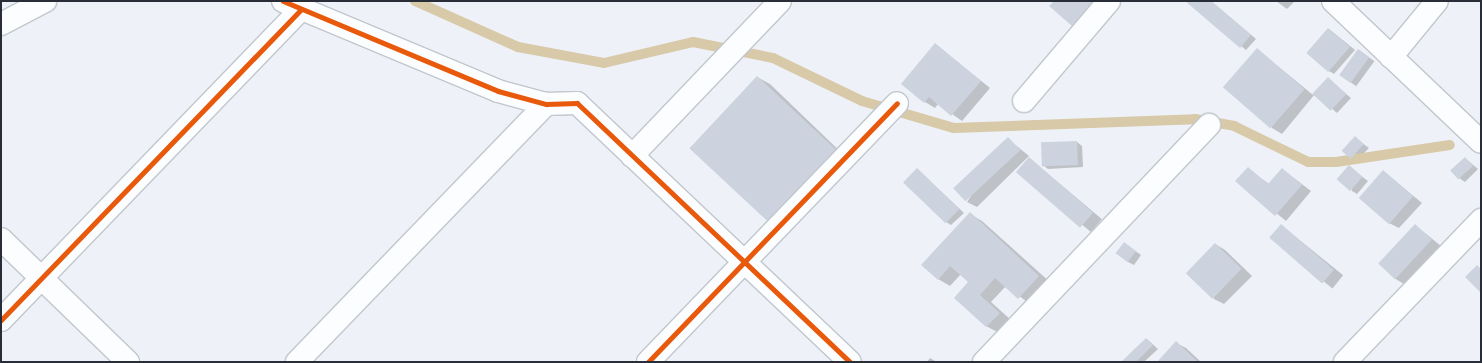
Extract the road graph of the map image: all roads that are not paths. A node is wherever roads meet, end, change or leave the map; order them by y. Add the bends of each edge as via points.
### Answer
1 (45, 1) edge
2 (780, 1) edge
3 (1109, 1) edge
4 (1332, 1) edge
5 (1438, 1) edge
6 (291, 6) edge
7 (1, 24) edge
8 (1391, 57) junction
9 (1024, 101) dead end
10 (897, 103) dead end
11 (546, 104) junction
12 (1209, 125) dead end
13 (1481, 142) edge
14 (632, 156) junction
15 (1481, 220) edge
16 (1, 239) edge
17 (744, 262) junction
18 (42, 278) junction
19 (1, 320) edge
20 (128, 362) edge
21 (297, 362) edge
22 (648, 362) edge
23 (850, 362) edge
24 (984, 362) edge
25 (1344, 362) edge

1 - 7 street
2 - 14 street
3 - 9 street
4 - 8 street
5 - 8 street
6 - 11 street via 498,91
6 - 18 street
8 - 13 street
10 - 17 street
11 - 14 street via 577,103
11 - 21 street
12 - 24 street
14 - 17 street
15 - 25 street
16 - 18 street
17 - 22 street
17 - 23 street
18 - 19 street
18 - 20 street

